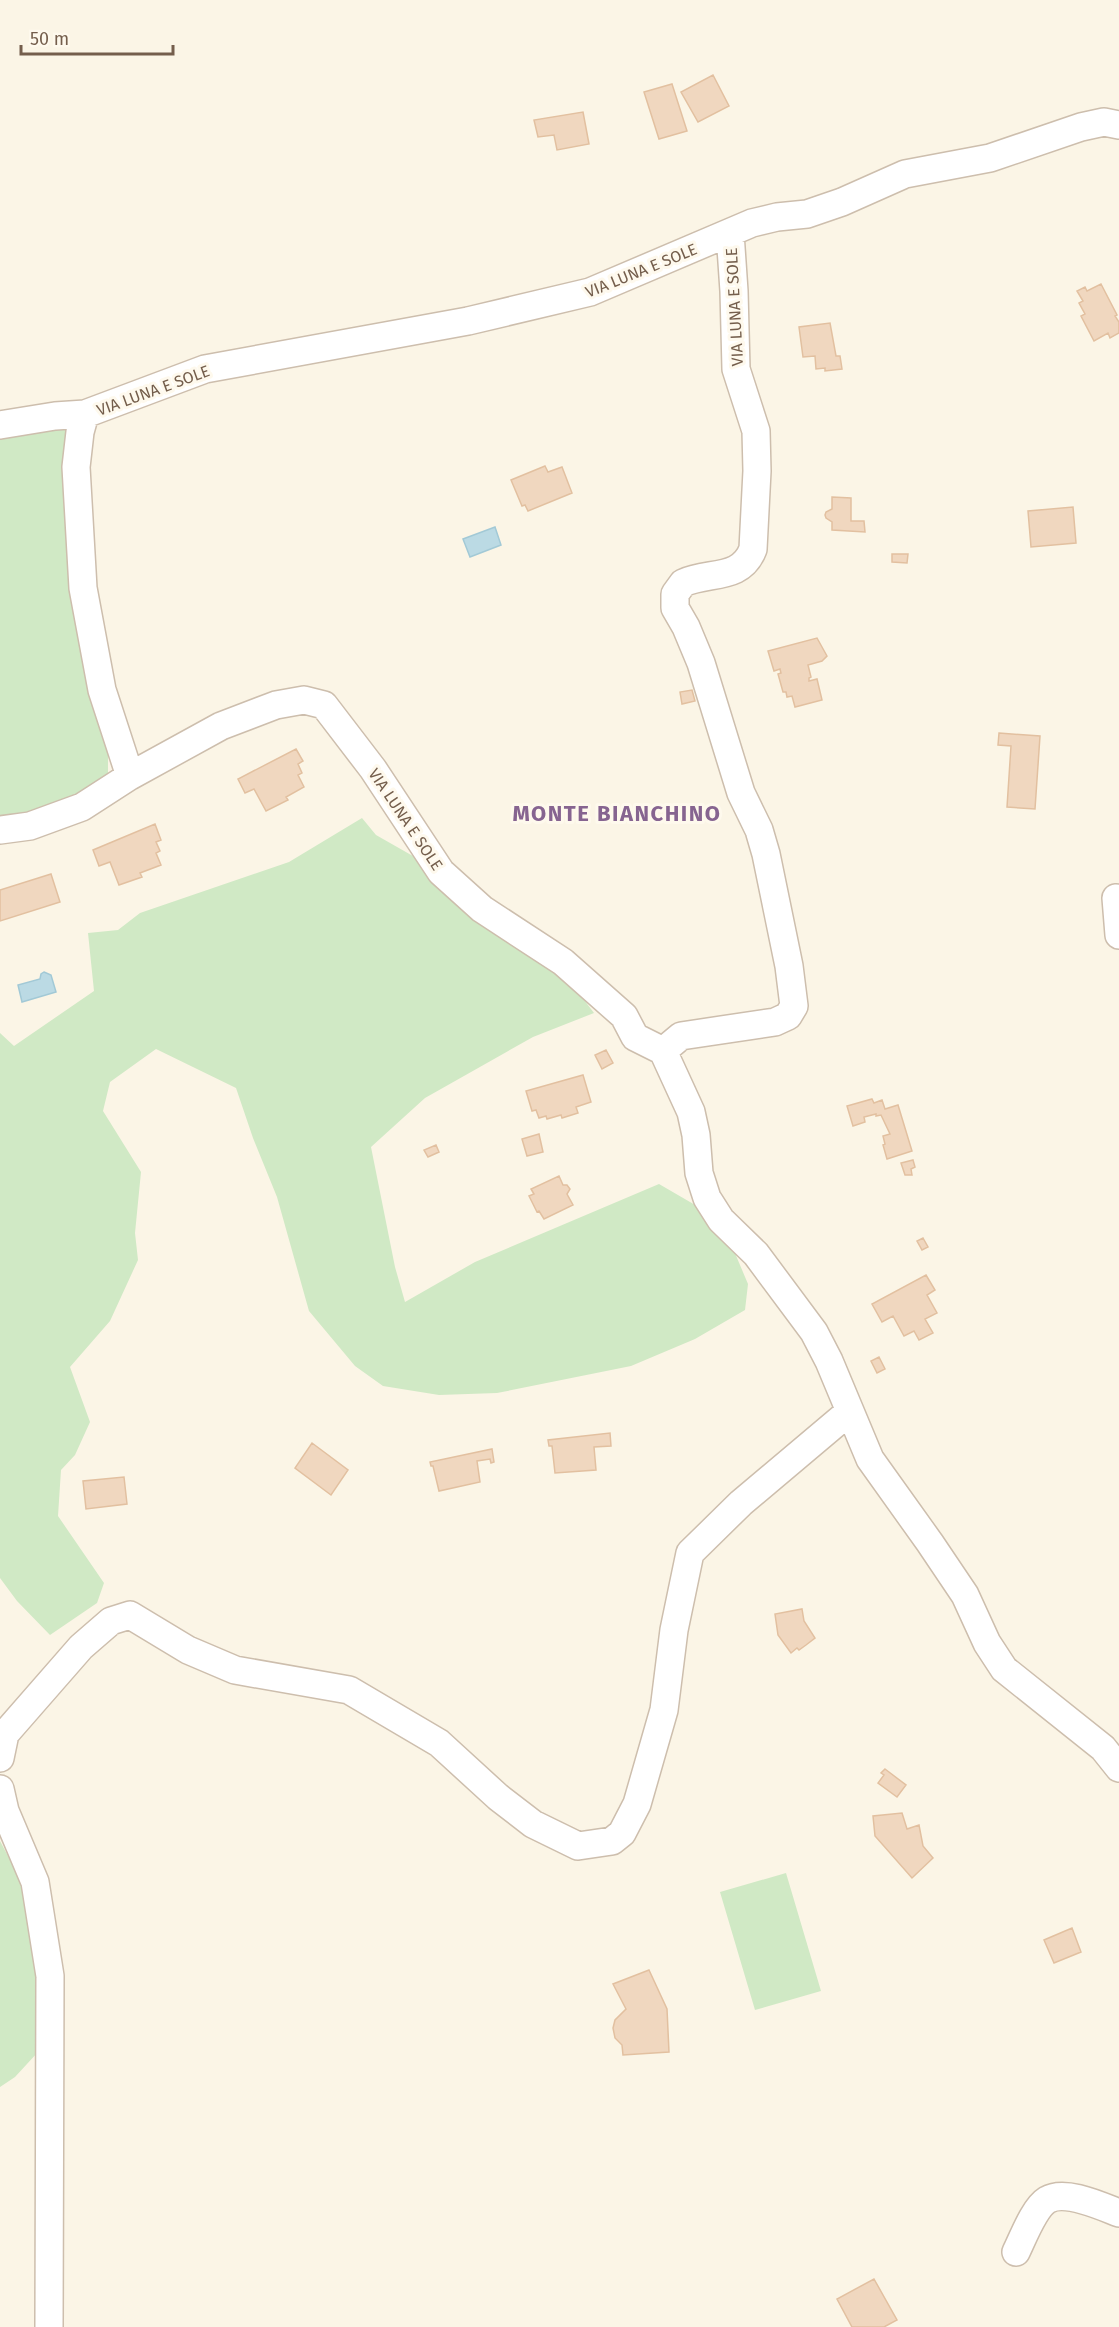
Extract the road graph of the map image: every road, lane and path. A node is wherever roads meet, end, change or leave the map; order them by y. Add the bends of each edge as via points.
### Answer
1 (1119, 125) edge
2 (730, 233) junction
3 (85, 414) junction
4 (0, 425) edge
5 (130, 776) junction
6 (0, 830) edge
7 (1116, 898) dead end
8 (1119, 935) edge
9 (663, 1051) junction
10 (849, 1412) junction
11 (0, 1758) edge
12 (1119, 1768) edge
13 (0, 1790) edge
14 (1119, 2212) edge
15 (1016, 2252) dead end
16 (50, 2327) edge

1 - 2 street, VIA LUNA E SOLE via 1104,122 1081,127 990,158 905,174 807,214 777,217
2 - 3 street, VIA LUNA E SOLE via 590,292 468,321 205,369
2 - 9 street, VIA LUNA E SOLE via 736,369 756,431 753,549 750,558 737,570 683,583 674,601 701,663 741,793 759,830 794,1006 788,1016 775,1022 681,1036
3 - 4 street, VIA LUNA E SOLE
3 - 5 street, VIA LUNA E SOLE via 76,467 83,588 102,690
5 - 6 street, VIA LUNA E SOLE via 82,807 30,826
5 - 9 street, VIA LUNA E SOLE via 221,726 276,705 304,700 324,705 441,872 482,909 563,962 624,1016 635,1037
7 - 8 street
9 - 10 street via 691,1112 699,1173 707,1198 722,1220 756,1254 814,1332
10 - 11 street via 741,1503 690,1553 674,1630 664,1710 637,1804 622,1833 612,1841 578,1846 533,1824 439,1743 349,1690 235,1670 188,1650 130,1615 111,1621 81,1647 4,1734
10 - 12 street via 870,1460 965,1595 1004,1669 1103,1748
13 - 16 street via 34,1882 50,1976
14 - 15 street via 1076,2198 1046,2200

